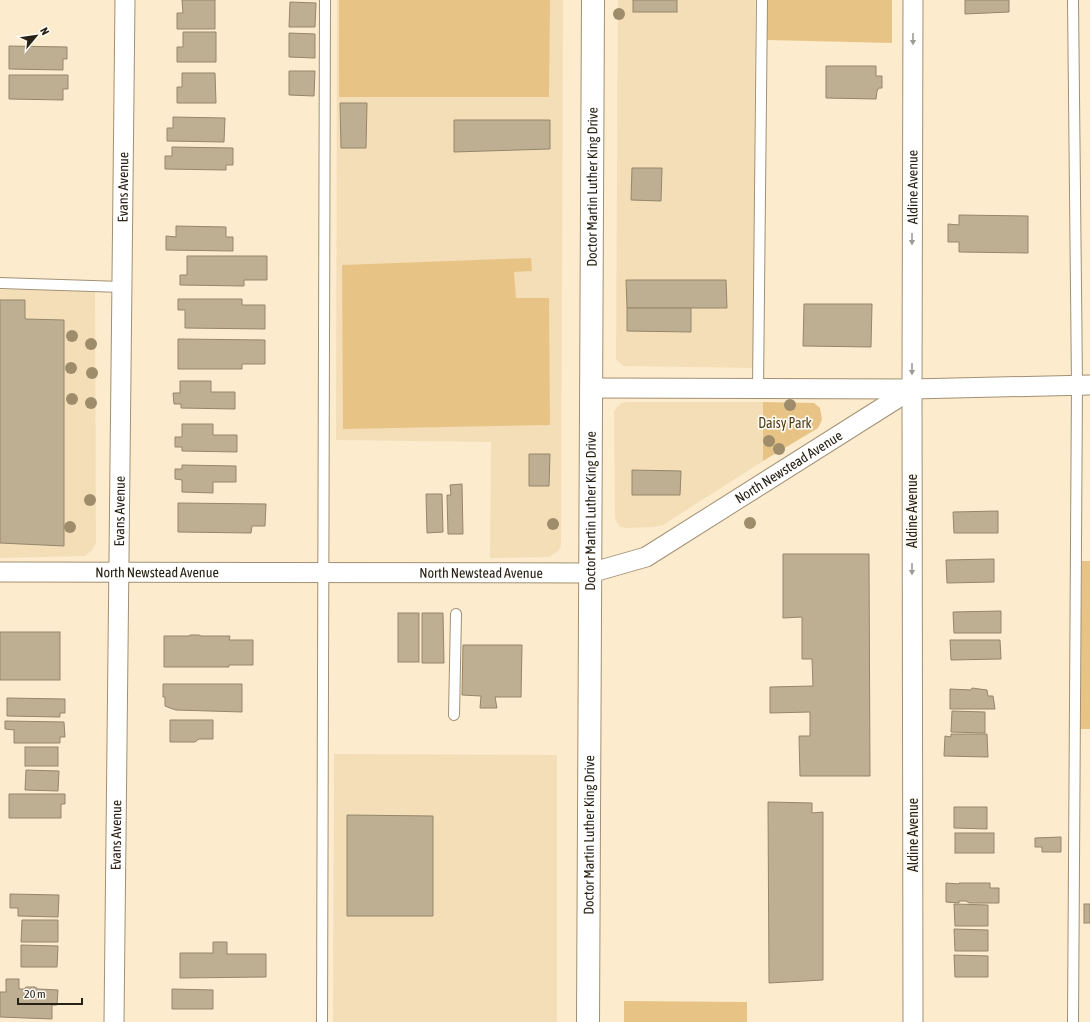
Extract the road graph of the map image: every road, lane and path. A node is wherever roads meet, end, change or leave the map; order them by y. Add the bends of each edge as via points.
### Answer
1 (126, 0) edge
2 (325, 0) edge
3 (593, 0) edge
4 (762, 0) edge
5 (913, 0) edge
6 (1073, 0) edge
7 (0, 283) edge
8 (122, 287) junction
9 (1084, 385) edge
10 (591, 388) junction
11 (758, 389) junction
12 (912, 389) junction
13 (0, 572) edge
14 (119, 572) junction
15 (324, 573) junction
16 (590, 574) junction
17 (456, 614) dead end
18 (454, 715) dead end
19 (114, 1022) edge
20 (322, 1022) edge
21 (588, 1022) edge
22 (913, 1022) edge
23 (1073, 1022) edge

1 - 8 street, Evans Avenue
2 - 15 lane
3 - 10 main road, Doctor Martin Luther King Drive
4 - 11 lane
5 -> 12 street, Aldine Avenue
6 - 9 lane
7 - 8 lane
8 - 14 street, Evans Avenue
9 - 12 street
9 - 23 lane
10 - 11 street
10 - 16 main road, Doctor Martin Luther King Drive
11 - 12 street
12 - 16 street, North Newstead Avenue via 646,557
12 -> 22 street, Aldine Avenue
13 - 14 street, North Newstead Avenue
14 - 15 street, North Newstead Avenue
14 - 19 street, Evans Avenue
15 - 16 street, North Newstead Avenue
15 - 20 lane
16 - 21 main road, Doctor Martin Luther King Drive
17 - 18 lane

